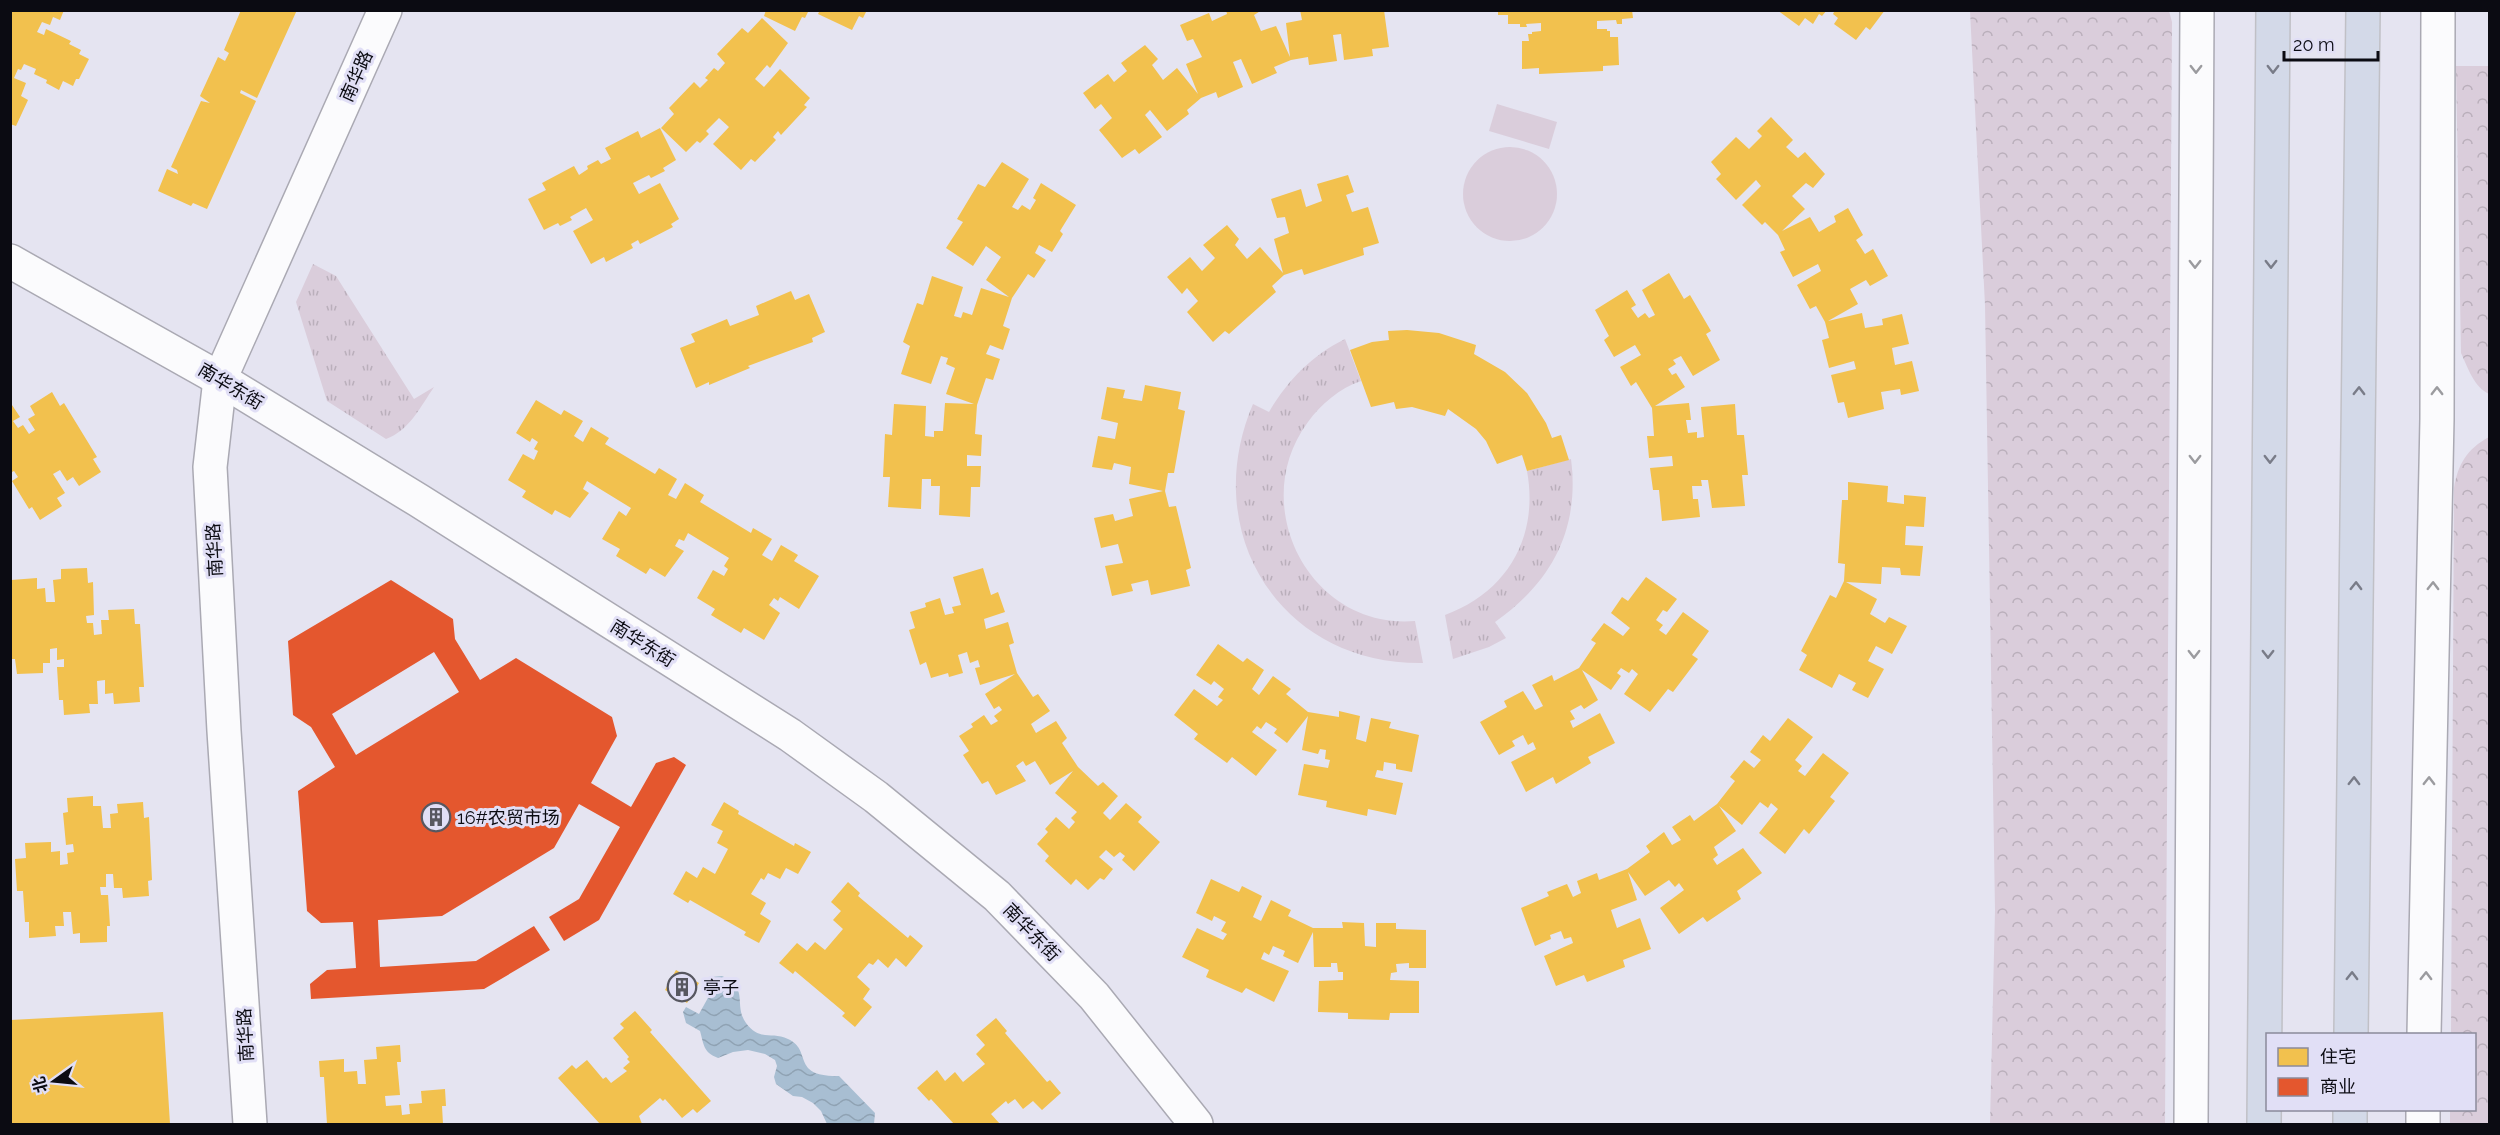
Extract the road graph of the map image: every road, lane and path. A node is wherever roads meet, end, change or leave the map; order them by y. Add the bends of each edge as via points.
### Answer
1 (385, 10) edge
2 (2197, 10) edge
3 (2273, 10) edge
4 (2363, 10) edge
5 (2438, 10) edge
6 (10, 261) edge
7 (220, 379) junction
8 (2351, 1033) edge
9 (2424, 1033) edge
10 (250, 1125) edge
11 (1196, 1125) edge
12 (2191, 1125) edge
13 (2264, 1125) edge

1 - 7 street, 南华路
2 -> 12 street
3 -> 13 highway
8 -> 4 highway
9 -> 5 street via 2437,418
6 - 7 street, 南华东街
7 - 10 street, 南华路 via 210,467
7 - 11 street, 南华东街 via 790,735 876,797 997,896 1094,996

